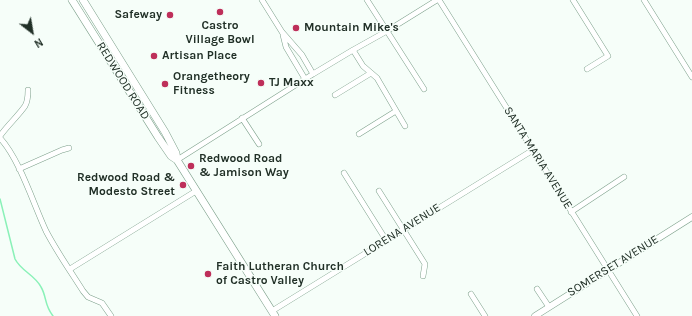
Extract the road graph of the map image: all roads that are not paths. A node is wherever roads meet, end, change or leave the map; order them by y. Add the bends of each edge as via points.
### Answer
1 (72, 0) edge
2 (83, 0) edge
3 (262, 0) edge
4 (368, 0) edge
5 (438, 0) edge
6 (573, 0) edge
7 (644, 0) edge
8 (387, 31) junction
9 (282, 32) junction
10 (353, 50) junction
11 (587, 69) dead end
12 (371, 73) junction
13 (313, 74) junction
14 (692, 77) edge
15 (305, 79) junction
16 (424, 89) dead end
17 (28, 90) dead end
18 (335, 95) dead end
19 (396, 111) junction
20 (242, 118) junction
21 (405, 126) dead end
22 (359, 134) dead end
23 (0, 137) edge
24 (259, 144) dead end
25 (69, 148) dead end
26 (533, 150) junction
27 (177, 160) junction
28 (19, 169) junction
29 (344, 173) dead end
30 (624, 177) dead end
31 (196, 191) junction
32 (379, 191) dead end
33 (572, 212) junction
34 (692, 217) edge
35 (403, 229) junction
36 (386, 240) junction
37 (70, 269) junction
38 (609, 270) junction
39 (423, 276) dead end
40 (537, 288) dead end
41 (472, 294) dead end
42 (549, 307) junction
43 (273, 314) edge
44 (111, 316) edge
45 (485, 316) edge
46 (535, 316) edge
47 (637, 316) edge

1 - 27 main road, REDWOOD ROAD via 158,138
2 - 27 main road, REDWOOD ROAD via 165,132
3 - 9 street
4 - 8 street
5 - 8 street
5 - 26 street, SANTA MARIA AVENUE
6 - 11 street via 608,56
7 - 14 street
8 - 10 street
8 - 16 street
9 - 13 street via 302,55
9 - 15 street via 286,47
10 - 12 street
10 - 13 street
12 - 18 street
12 - 19 street via 377,78
13 - 15 street
15 - 20 street
17 - 23 street via 25,105
19 - 21 street
19 - 22 street
20 - 24 street
20 - 27 street
23 - 28 street
25 - 28 street
26 - 33 street, SANTA MARIA AVENUE
26 - 35 street, LORENA AVENUE
27 - 31 main road, REDWOOD ROAD
28 - 37 street via 47,233
29 - 36 street
30 - 33 street
31 - 37 street
31 - 43 main road, REDWOOD ROAD
32 - 35 street
33 - 38 street, SANTA MARIA AVENUE
34 - 38 street, SOMERSET AVENUE
35 - 36 street, LORENA AVENUE
35 - 39 street via 425,264
36 - 43 street, LORENA AVENUE
37 - 44 street via 83,292 102,303
38 - 42 street, SOMERSET AVENUE
38 - 47 street, SANTA MARIA AVENUE
40 - 42 street
41 - 45 street
42 - 46 street, SOMERSET AVENUE

